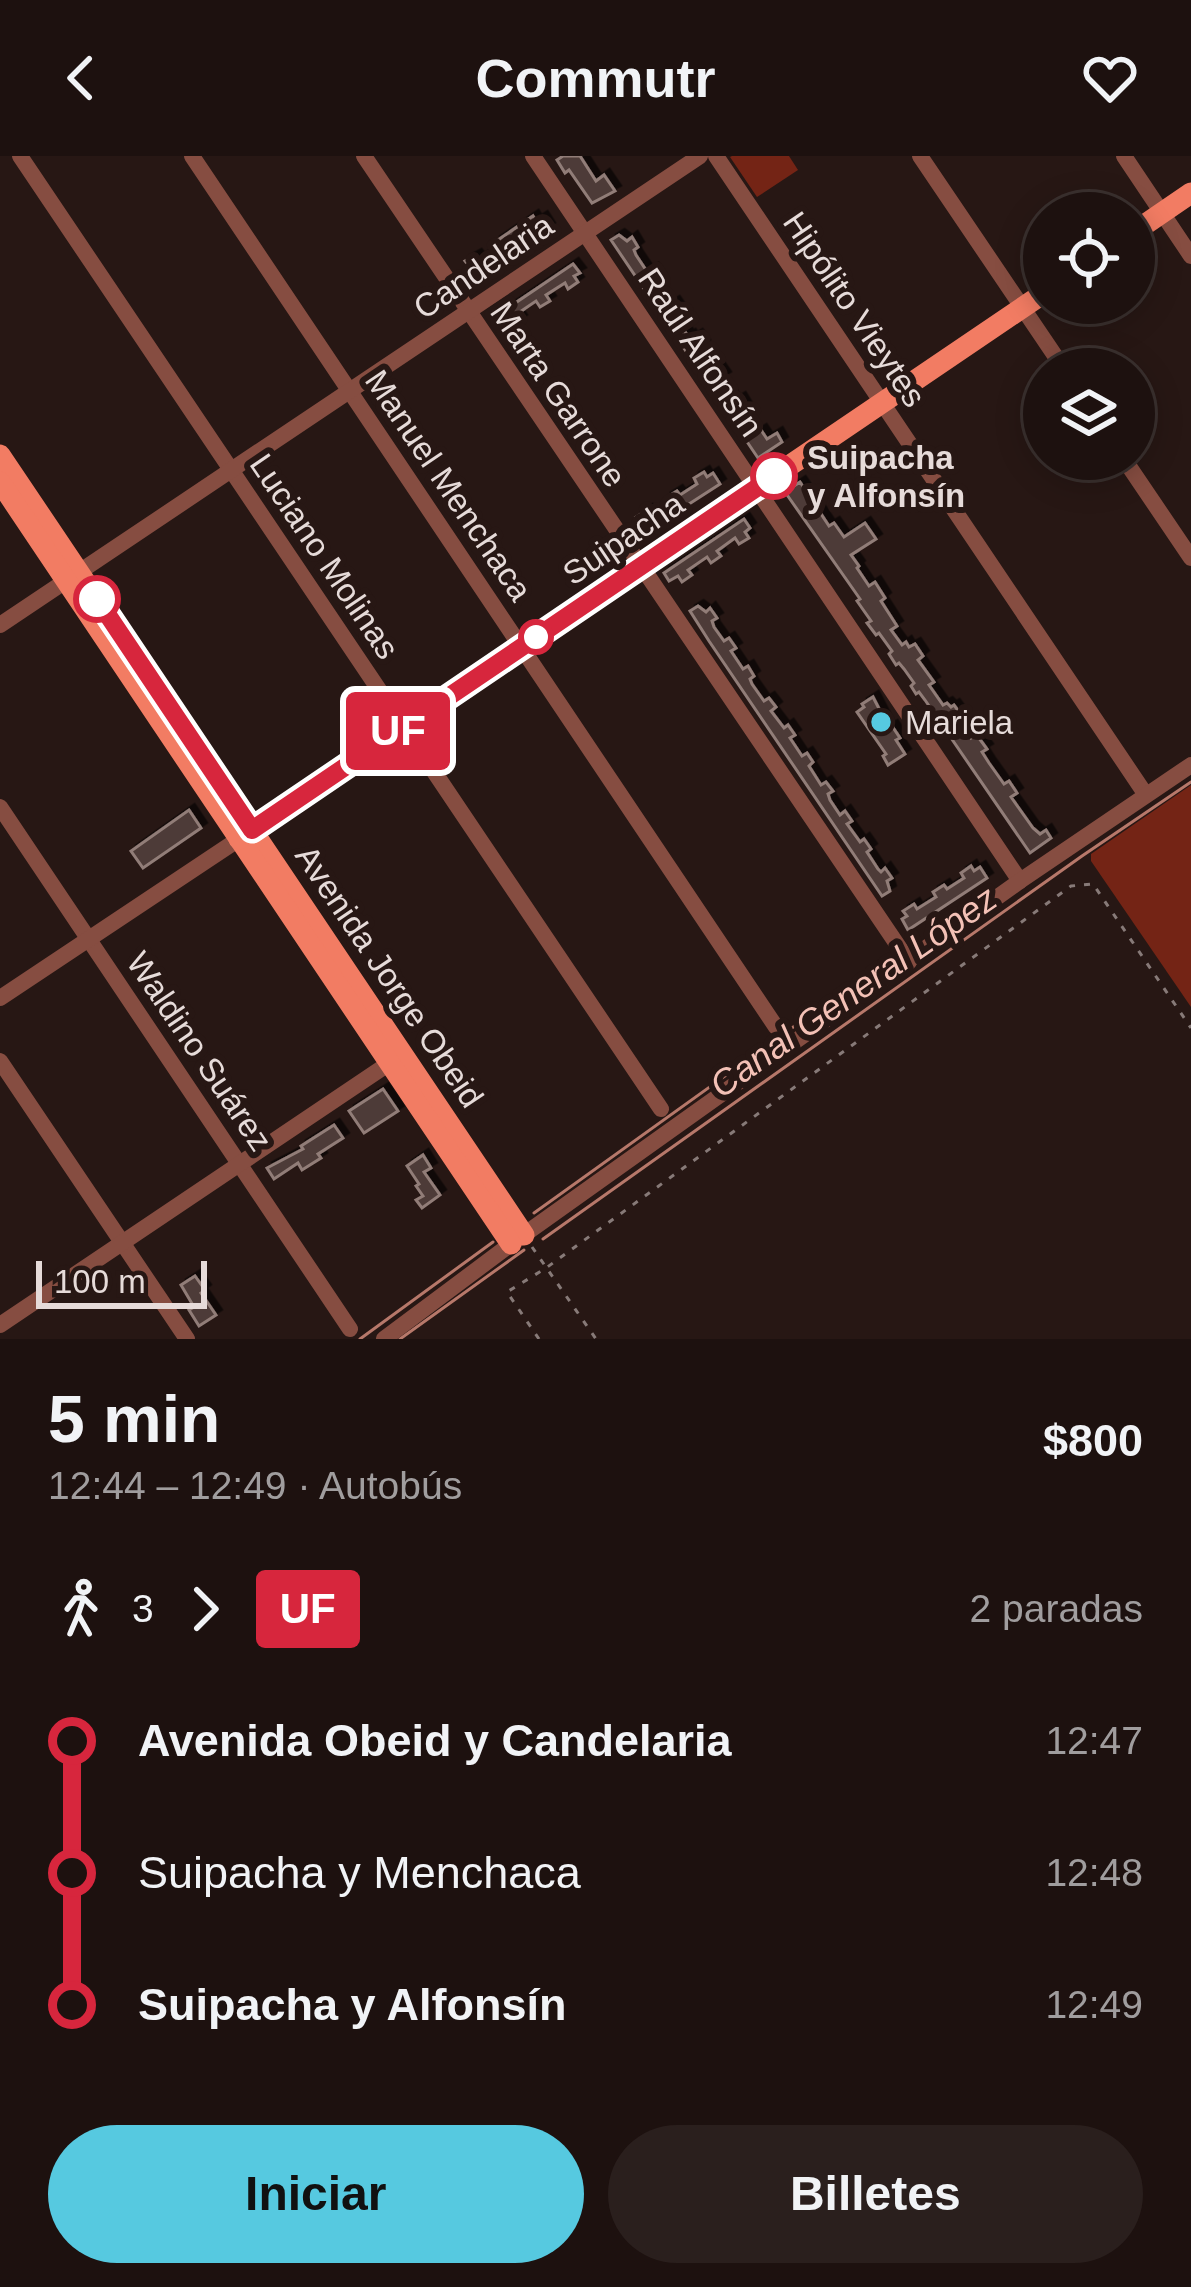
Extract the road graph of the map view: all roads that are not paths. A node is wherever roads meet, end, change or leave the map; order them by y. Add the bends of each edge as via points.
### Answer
1 (10, 156) edge
2 (20, 156) edge
3 (192, 156) edge
4 (364, 156) edge
5 (533, 156) edge
6 (700, 156) edge
7 (716, 156) edge
8 (920, 156) edge
9 (1124, 156) edge
10 (0, 163) edge
11 (1191, 193) edge
12 (1162, 213) junction
13 (1155, 218) edge
14 (585, 233) junction
15 (1191, 256) edge
16 (1022, 308) junction
17 (468, 312) junction
18 (1050, 348) edge
19 (350, 391) junction
20 (882, 403) junction
21 (0, 455) edge
22 (231, 470) junction
23 (1138, 480) edge
24 (0, 482) edge
25 (756, 488) junction
26 (1191, 558) edge
27 (640, 567) junction
28 (72, 576) junction
29 (0, 625) edge
30 (522, 647) junction
31 (404, 727) junction
32 (1191, 764) edge
33 (1146, 795) junction
34 (0, 807) edge
35 (246, 834) junction
36 (1020, 881) junction
37 (88, 939) junction
38 (909, 962) junction
39 (0, 998) edge
40 (776, 1027) dead end
41 (396, 1059) junction
42 (0, 1061) edge
43 (661, 1109) dead end
44 (239, 1164) junction
45 (122, 1243) junction
46 (524, 1244) junction
47 (4, 1327) edge
48 (350, 1329) dead end
49 (187, 1339) edge
50 (383, 1339) edge

1 - 10 street
2 - 22 street, Luciano Molinas
3 - 19 street, Manuel Menchaca
4 - 17 street, Marta Garrone
5 - 14 street, Raúl Alfonsín
6 - 14 street, Candelaria
7 - 20 street, Hipólito Vieytes
8 - 16 street
9 - 12 street
11 - 12 main road
12 - 13 main road
12 - 15 street
14 - 17 street, Candelaria
14 - 25 street, Raúl Alfonsín
16 - 18 street
16 - 20 main road, Suipacha
17 - 19 street, Candelaria
17 - 27 street, Marta Garrone
19 - 22 street, Candelaria
19 - 30 street, Manuel Menchaca
20 - 25 main road, Suipacha
20 - 33 street, Hipólito Vieytes
21 - 28 main road, Avenida Jorge Obeid
22 - 28 street, Candelaria
22 - 31 street, Luciano Molinas
23 - 26 street
24 - 28 main road, Avenida Jorge Obeid
25 - 27 main road, Suipacha
25 - 36 street, Raúl Alfonsín
27 - 30 main road, Suipacha
27 - 38 street, Marta Garrone
28 - 29 street, Candelaria
28 - 35 main road, Avenida Jorge Obeid
30 - 31 main road, Suipacha
30 - 40 street, Manuel Menchaca
31 - 35 main road, Suipacha
31 - 43 street, Luciano Molinas
32 - 33 street
33 - 36 street
34 - 37 street, Waldino Suárez
35 - 37 street, Suipacha
35 - 41 main road, Avenida Jorge Obeid
36 - 38 street
37 - 39 street, Suipacha
37 - 44 street, Waldino Suárez
38 - 46 street
41 - 44 street
41 - 46 main road, Avenida Jorge Obeid
42 - 45 street
44 - 45 street
44 - 48 street, Waldino Suárez
45 - 47 street
45 - 49 street
46 - 50 street

